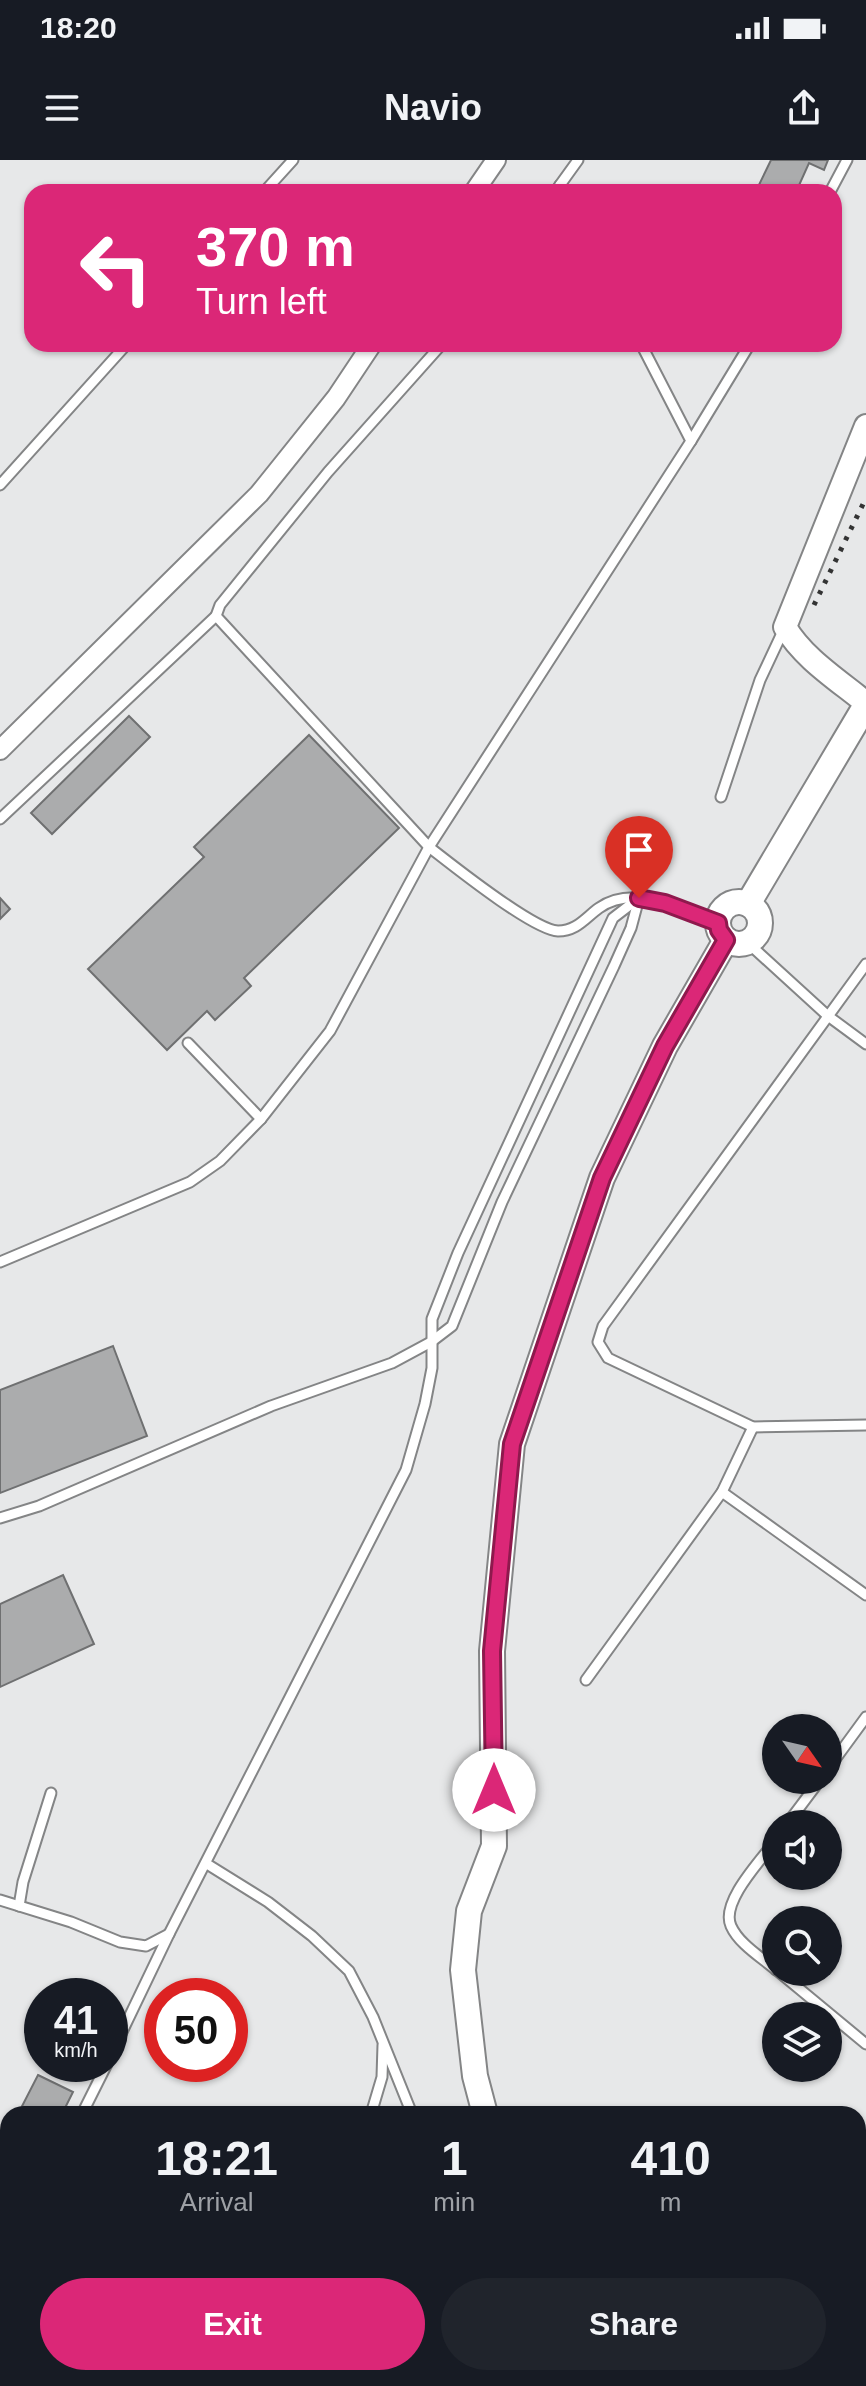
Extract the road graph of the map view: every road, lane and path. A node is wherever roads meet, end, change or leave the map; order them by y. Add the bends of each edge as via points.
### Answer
1 (293, 160) edge
2 (496, 160) edge
3 (578, 160) edge
4 (847, 160) edge
5 (271, 184) edge
6 (480, 184) edge
7 (564, 184) edge
8 (834, 184) edge
9 (120, 352) edge
10 (367, 352) edge
11 (435, 352) edge
12 (645, 352) edge
13 (745, 352) edge
14 (866, 426) edge
15 (691, 441) junction
16 (0, 485) edge
17 (216, 616) junction
18 (785, 636) junction
19 (866, 704) edge
20 (0, 750) edge
21 (721, 797) dead end
22 (0, 819) edge
23 (429, 847) junction
24 (639, 898) junction
25 (748, 904) junction
26 (730, 936) junction
27 (866, 964) edge
28 (828, 1016) junction
29 (188, 1043) dead end
30 (866, 1044) edge
31 (261, 1119) junction
32 (0, 1262) edge
33 (431, 1342) junction
34 (866, 1425) edge
35 (753, 1427) junction
36 (722, 1492) junction
37 (0, 1518) edge
38 (866, 1595) edge
39 (586, 1680) dead end
40 (866, 1717) edge
41 (842, 1750) edge
42 (51, 1793) dead end
43 (762, 1859) edge
44 (207, 1864) junction
45 (0, 1900) edge
46 (19, 1906) junction
47 (169, 1934) junction
48 (762, 1958) edge
49 (795, 1986) edge
50 (128, 2019) edge
51 (383, 2042) junction
52 (866, 2044) edge
53 (98, 2082) edge
54 (86, 2106) edge
55 (373, 2106) edge
56 (409, 2106) edge
57 (483, 2106) edge

1 - 5 lane
2 - 6 street
3 - 7 lane
4 - 8 lane
9 - 16 lane
10 - 20 street via 259,494
11 - 17 lane via 328,472
12 - 15 lane
13 - 15 lane
14 - 18 street
15 - 23 lane
17 - 22 lane
17 - 23 lane
18 - 19 street
18 - 21 lane via 760,680
19 - 25 main road
23 - 24 lane via 538,925 556,931 575,928 602,905
23 - 31 lane via 330,1031
24 - 26 lane via 665,903
24 - 33 lane via 631,928 502,1202 452,1326
24 - 33 lane via 613,918 569,1011 458,1253 432,1319
25 - 26 main road via 722,911
25 - 26 main road via 760,920 758,934
26 - 28 lane
26 - 57 main road via 665,1046 602,1178 512,1444 492,1651 494,1846 469,1911 463,1970
27 - 28 lane
28 - 30 lane
28 - 35 lane via 603,1326 598,1342 608,1358
29 - 31 lane
31 - 32 lane via 220,1161 190,1182
33 - 37 lane via 392,1363 271,1406
33 - 44 lane via 425,1404 406,1470
34 - 35 lane
35 - 36 lane
36 - 38 lane
36 - 39 lane
40 - 41 lane
42 - 46 lane
43 - 48 lane via 734,1897 728,1915 732,1928
44 - 47 lane
44 - 51 lane via 268,1902 349,1971
45 - 46 lane
46 - 47 lane via 120,1942 146,1946
47 - 50 lane
49 - 52 lane
51 - 55 lane via 382,2077
51 - 56 lane
53 - 54 lane

